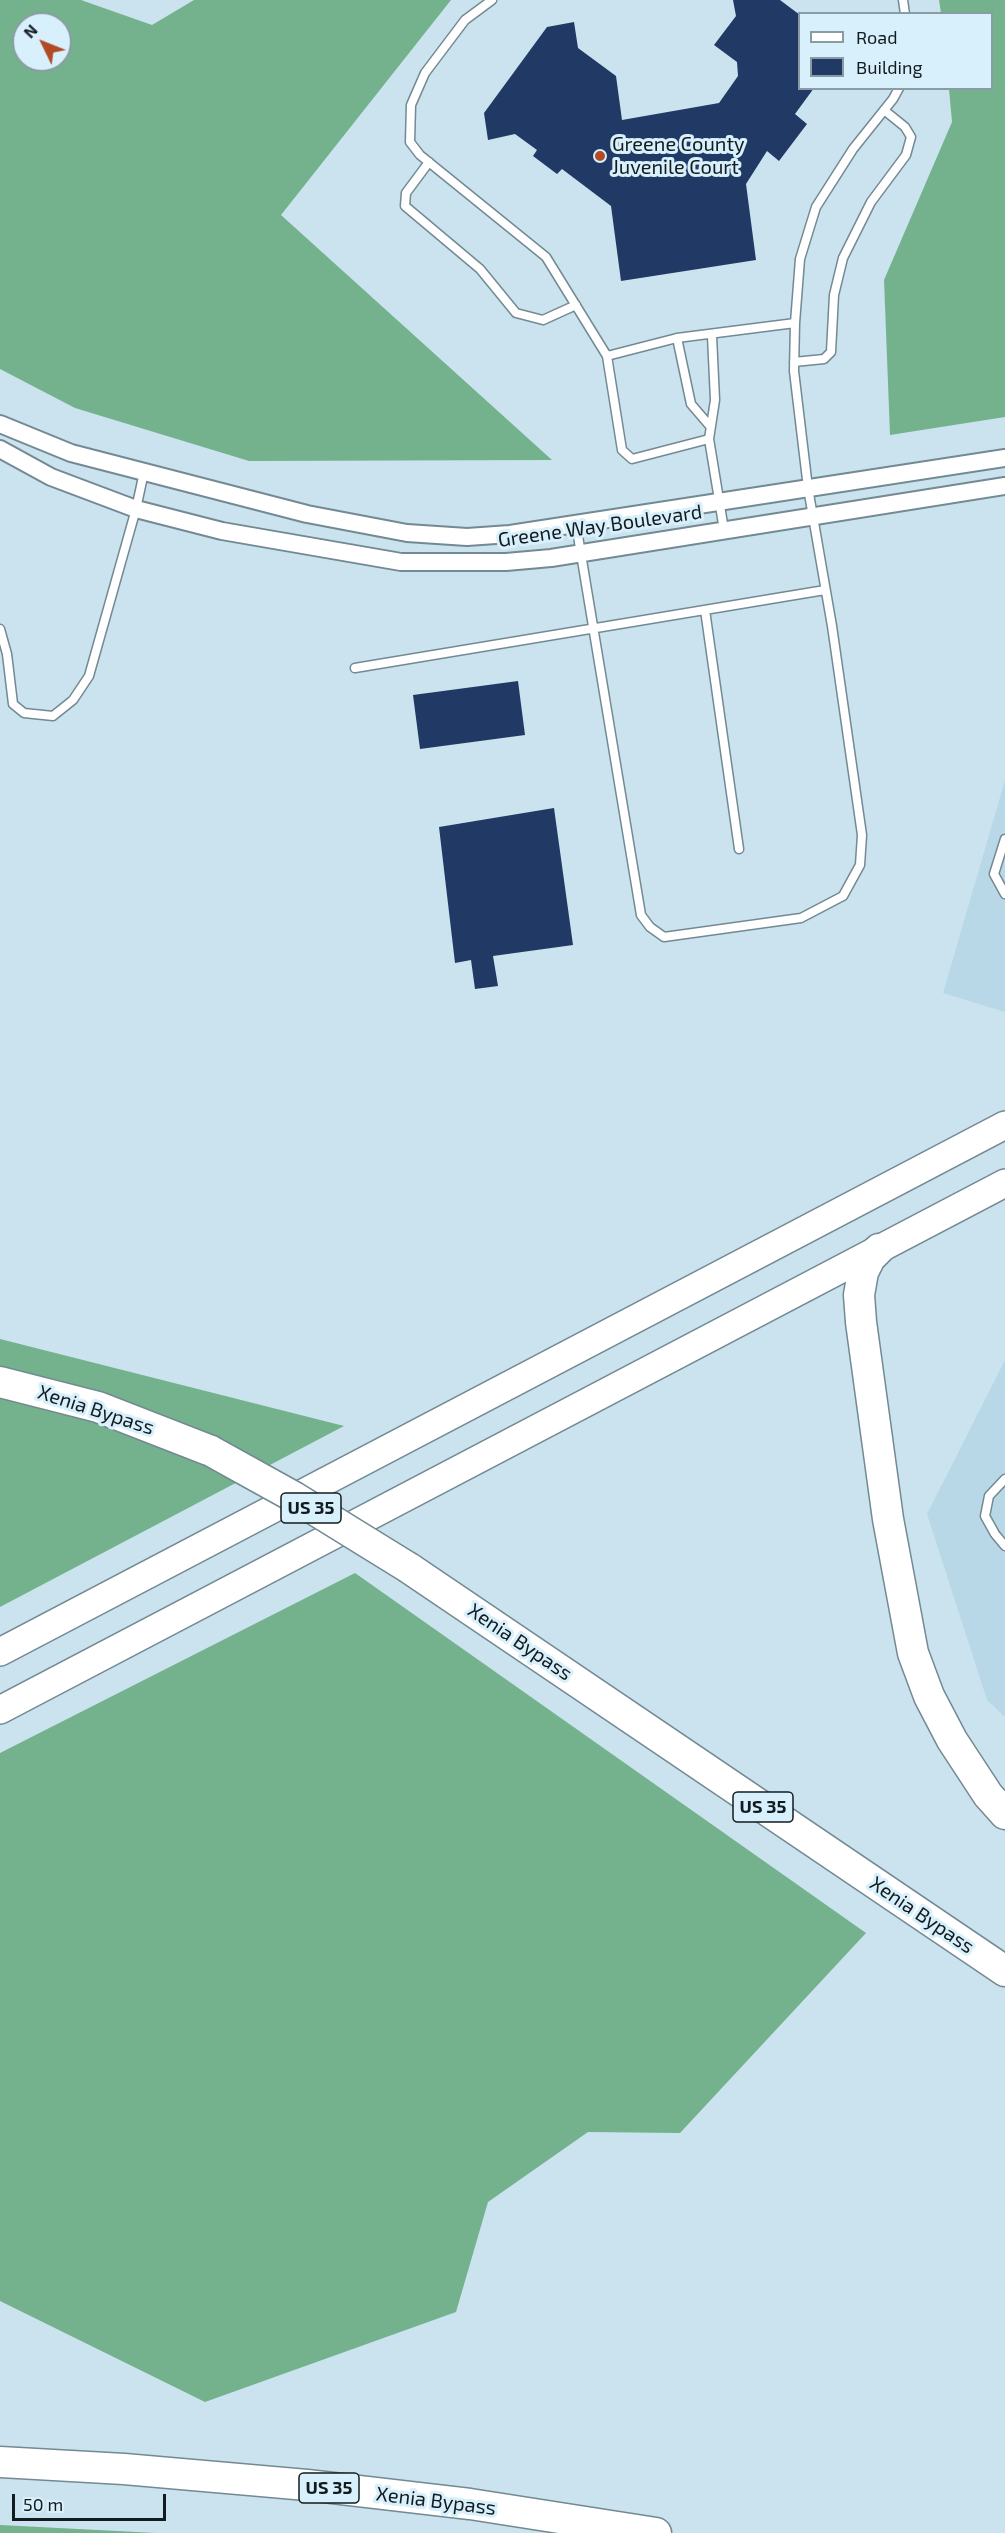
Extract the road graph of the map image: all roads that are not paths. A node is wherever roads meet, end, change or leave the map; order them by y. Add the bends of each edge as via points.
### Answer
1 (492, 0) edge
2 (897, 90) edge
3 (884, 110) junction
4 (429, 162) junction
5 (576, 305) junction
6 (795, 324) junction
7 (712, 336) junction
8 (677, 338) junction
9 (607, 356) junction
10 (794, 362) junction
11 (0, 424) edge
12 (709, 425) junction
13 (709, 439) junction
14 (0, 448) edge
15 (1005, 458) edge
16 (144, 472) junction
17 (1005, 486) edge
18 (808, 488) junction
19 (721, 502) junction
20 (136, 509) junction
21 (813, 515) junction
22 (576, 524) junction
23 (724, 530) junction
24 (581, 553) junction
25 (825, 590) junction
26 (705, 610) junction
27 (0, 629) edge
28 (592, 629) junction
29 (355, 668) dead end
30 (1005, 839) edge
31 (739, 849) dead end
32 (1005, 894) edge
33 (1005, 1125) edge
34 (1005, 1183) edge
35 (879, 1249) junction
36 (0, 1382) edge
37 (1005, 1479) edge
38 (1005, 1546) edge
39 (0, 1652) edge
40 (0, 1710) edge
41 (1005, 1814) edge
42 (1005, 1971) edge
43 (0, 2447) edge
44 (0, 2462) edge
45 (585, 2522) junction
46 (656, 2533) edge

1 - 4 lane via 465,20 425,74 411,105 410,142
2 - 3 lane
3 - 6 lane via 816,207 800,259
3 - 10 lane via 911,137 906,155 871,202 843,258 834,295 831,352 824,359
4 - 5 lane via 546,257
4 - 5 lane via 406,193 405,206 480,268 516,313 543,320
5 - 9 lane
6 - 7 lane
6 - 10 lane
7 - 8 lane
7 - 12 lane via 714,400
8 - 9 lane
8 - 12 lane via 691,404
9 - 13 lane via 622,450 632,459
10 - 18 lane
11 - 16 street, Greene Way Boulevard via 71,453
12 - 13 lane
13 - 19 lane
14 - 20 street, Greene Way Boulevard via 51,477
15 - 18 street, Greene Way Boulevard
16 - 20 lane
16 - 22 street, Greene Way Boulevard via 307,514 407,533 467,537
17 - 21 street, Greene Way Boulevard
18 - 19 street, Greene Way Boulevard
18 - 21 lane
19 - 22 street, Greene Way Boulevard
19 - 23 lane
20 - 24 street, Greene Way Boulevard via 222,531 401,561 506,562
20 - 27 lane via 88,676 73,700 53,716 24,713 13,704 8,654
21 - 23 street, Greene Way Boulevard
21 - 25 lane
22 - 24 lane
23 - 24 street, Greene Way Boulevard
24 - 28 lane
25 - 26 lane
25 - 28 lane via 862,835 860,865 843,896 801,918 664,937 641,915
26 - 28 lane
26 - 31 lane
28 - 29 lane
30 - 32 lane via 994,874
33 - 39 main road
34 - 35 main road
35 - 40 main road
35 - 41 highway via 863,1272 859,1295 861,1322 886,1508 913,1653 952,1740
36 - 42 highway, Xenia Bypass / US 35, bridge via 98,1407 211,1451 294,1497 409,1568
37 - 38 lane via 989,1496 985,1516
43 - 45 highway via 337,2480 470,2499
44 - 45 highway, Xenia Bypass / US 35 via 307,2485
45 - 46 highway, Xenia Bypass / US 35

